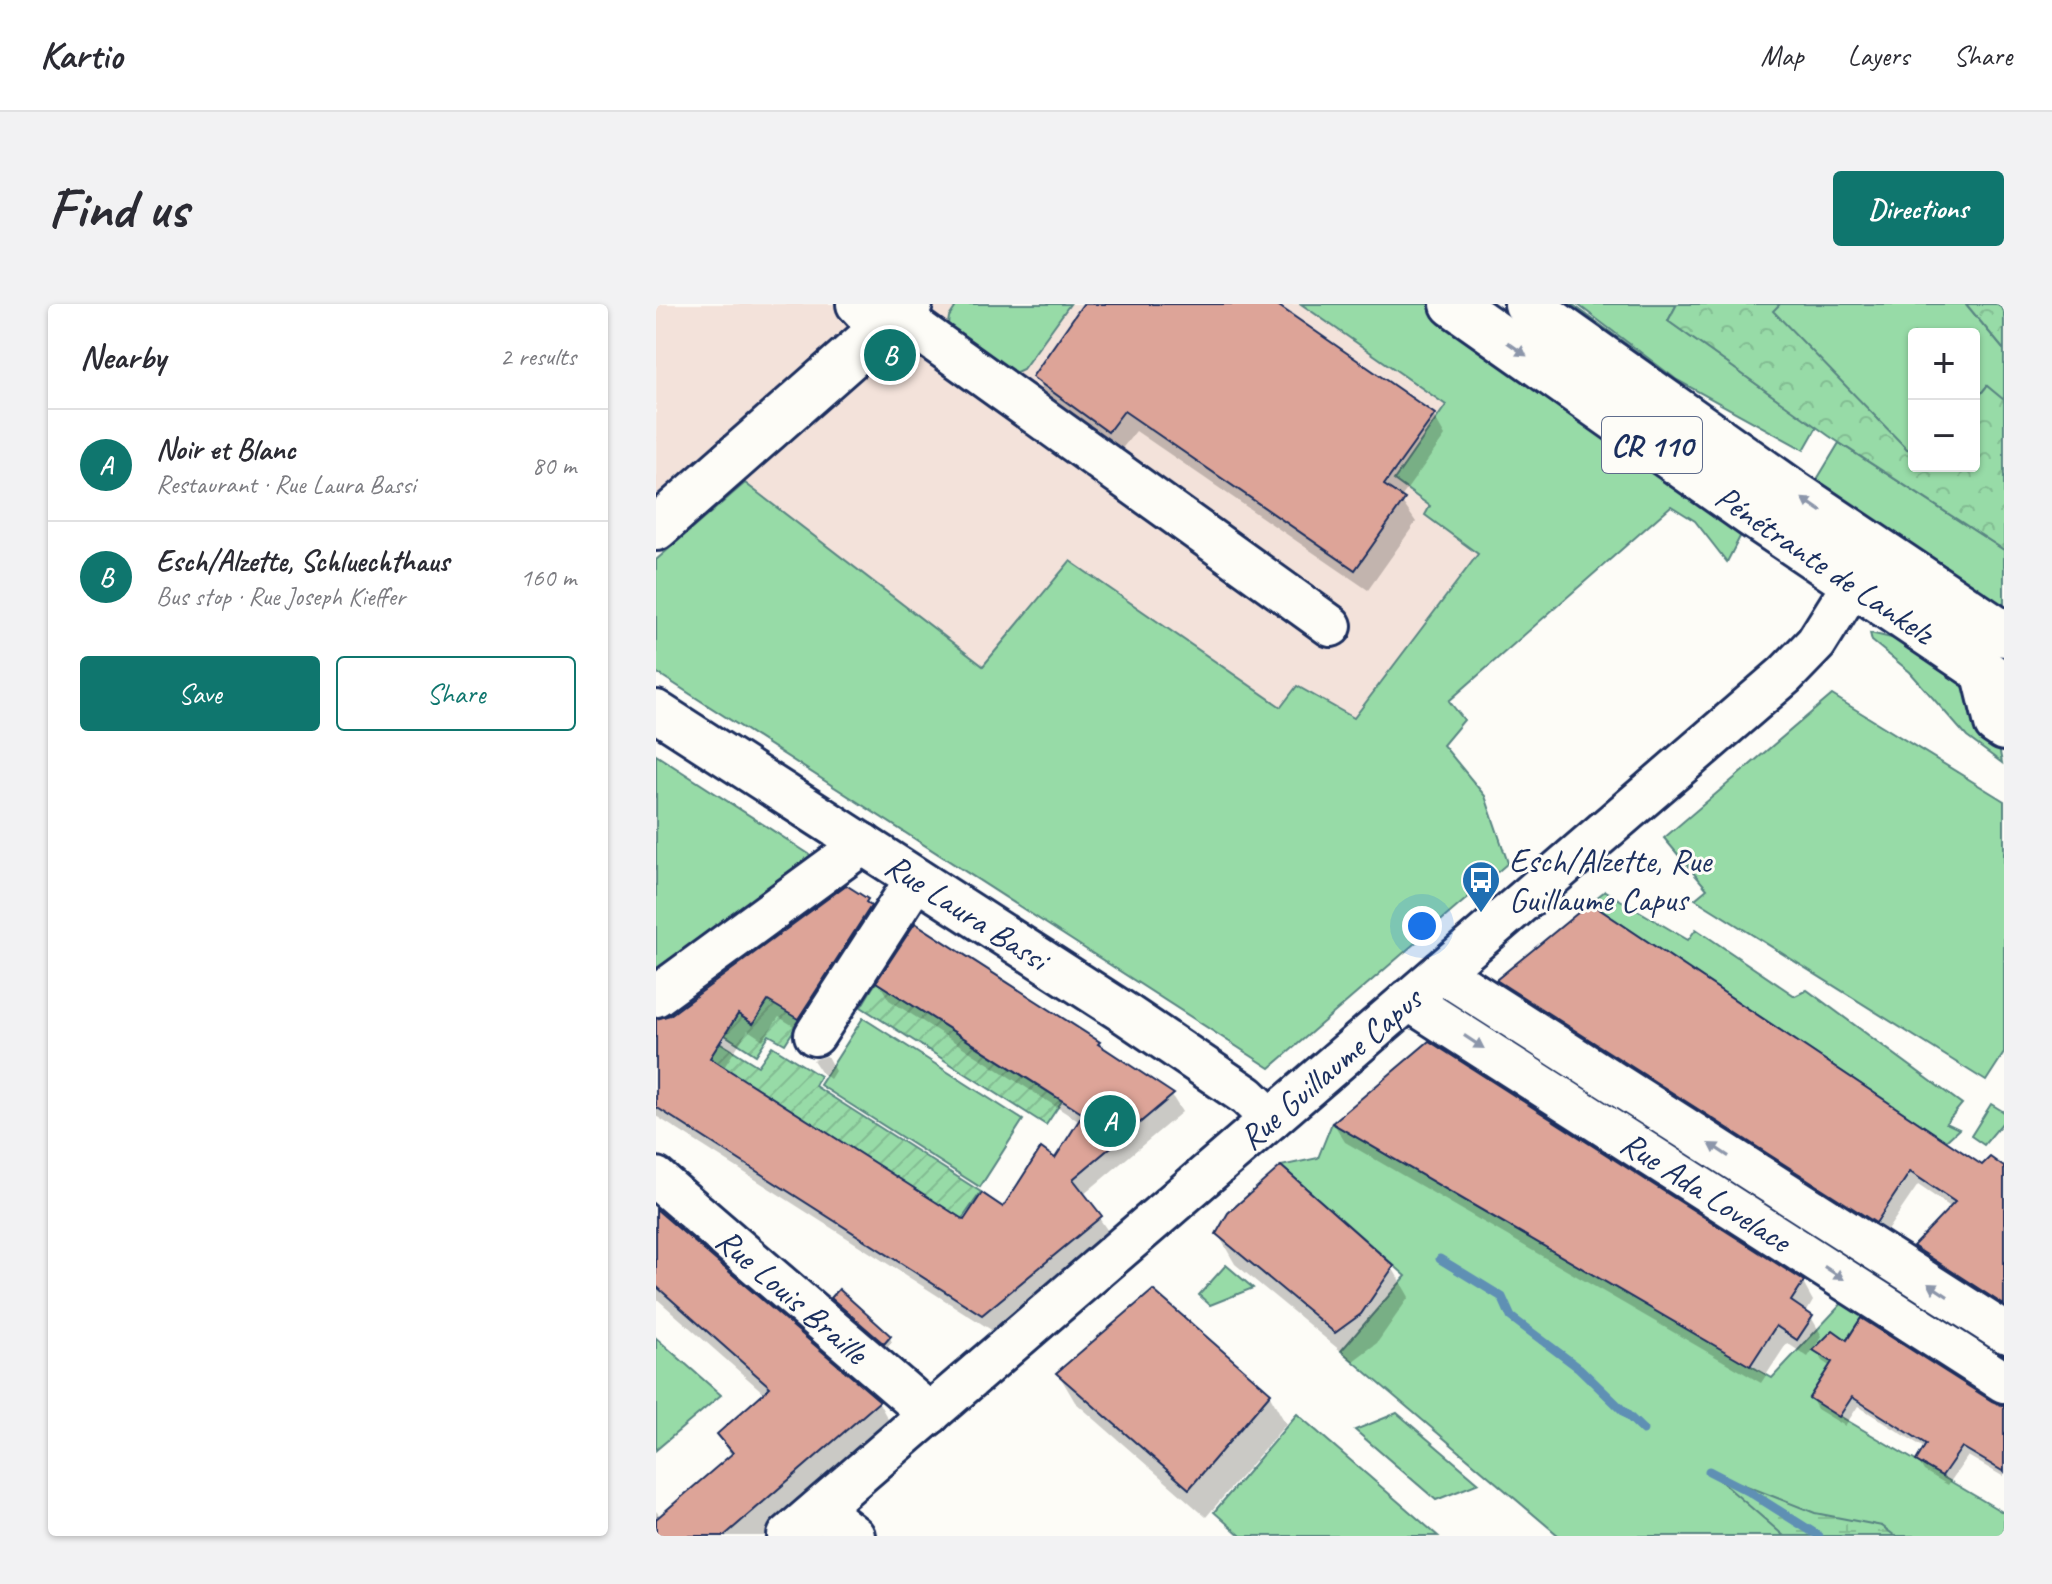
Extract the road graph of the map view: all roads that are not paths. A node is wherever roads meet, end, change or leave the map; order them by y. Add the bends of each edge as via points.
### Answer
1 (1453, 304) edge
2 (1527, 304) edge
3 (887, 313) edge
4 (656, 528) edge
5 (1865, 566) junction
6 (1331, 626) dead end
7 (1998, 661) edge
8 (656, 711) edge
9 (2004, 730) edge
10 (863, 844) junction
11 (916, 879) junction
12 (1441, 972) junction
13 (656, 996) edge
14 (1408, 1000) junction
15 (815, 1035) dead end
16 (1271, 1119) junction
17 (656, 1178) edge
18 (2004, 1332) edge
19 (2004, 1382) edge
20 (930, 1414) junction
21 (820, 1509) junction
22 (789, 1536) edge
23 (854, 1536) edge

1 -> 5 main road, Pénétrante de Lankelz / CR 110 via 1752,515
5 -> 2 main road, Pénétrante de Lankelz / CR 110
3 - 4 main road
3 - 6 street
5 - 7 main road, Pénétrante de Lankelz / CR 110
5 - 12 street, Rue Guillaume Capus via 1816,643 1785,675
7 - 9 street via 1995,724
8 - 10 street, Rue Laura Bassi
10 - 11 street, Rue Laura Bassi
10 - 13 street
11 - 15 street
11 - 16 street, Rue Laura Bassi via 1135,1020 1247,1096
12 - 14 street, Rue Guillaume Capus
18 -> 12 street, Rue Ada Lovelace
14 - 16 street, Rue Guillaume Capus
14 -> 19 street, Rue Ada Lovelace
16 - 20 street, Rue Guillaume Capus
17 - 20 street, Rue Louis Braille
20 - 21 street, Rue Guillaume Capus
21 - 22 street, Rue Guillaume Capus
21 - 23 street

